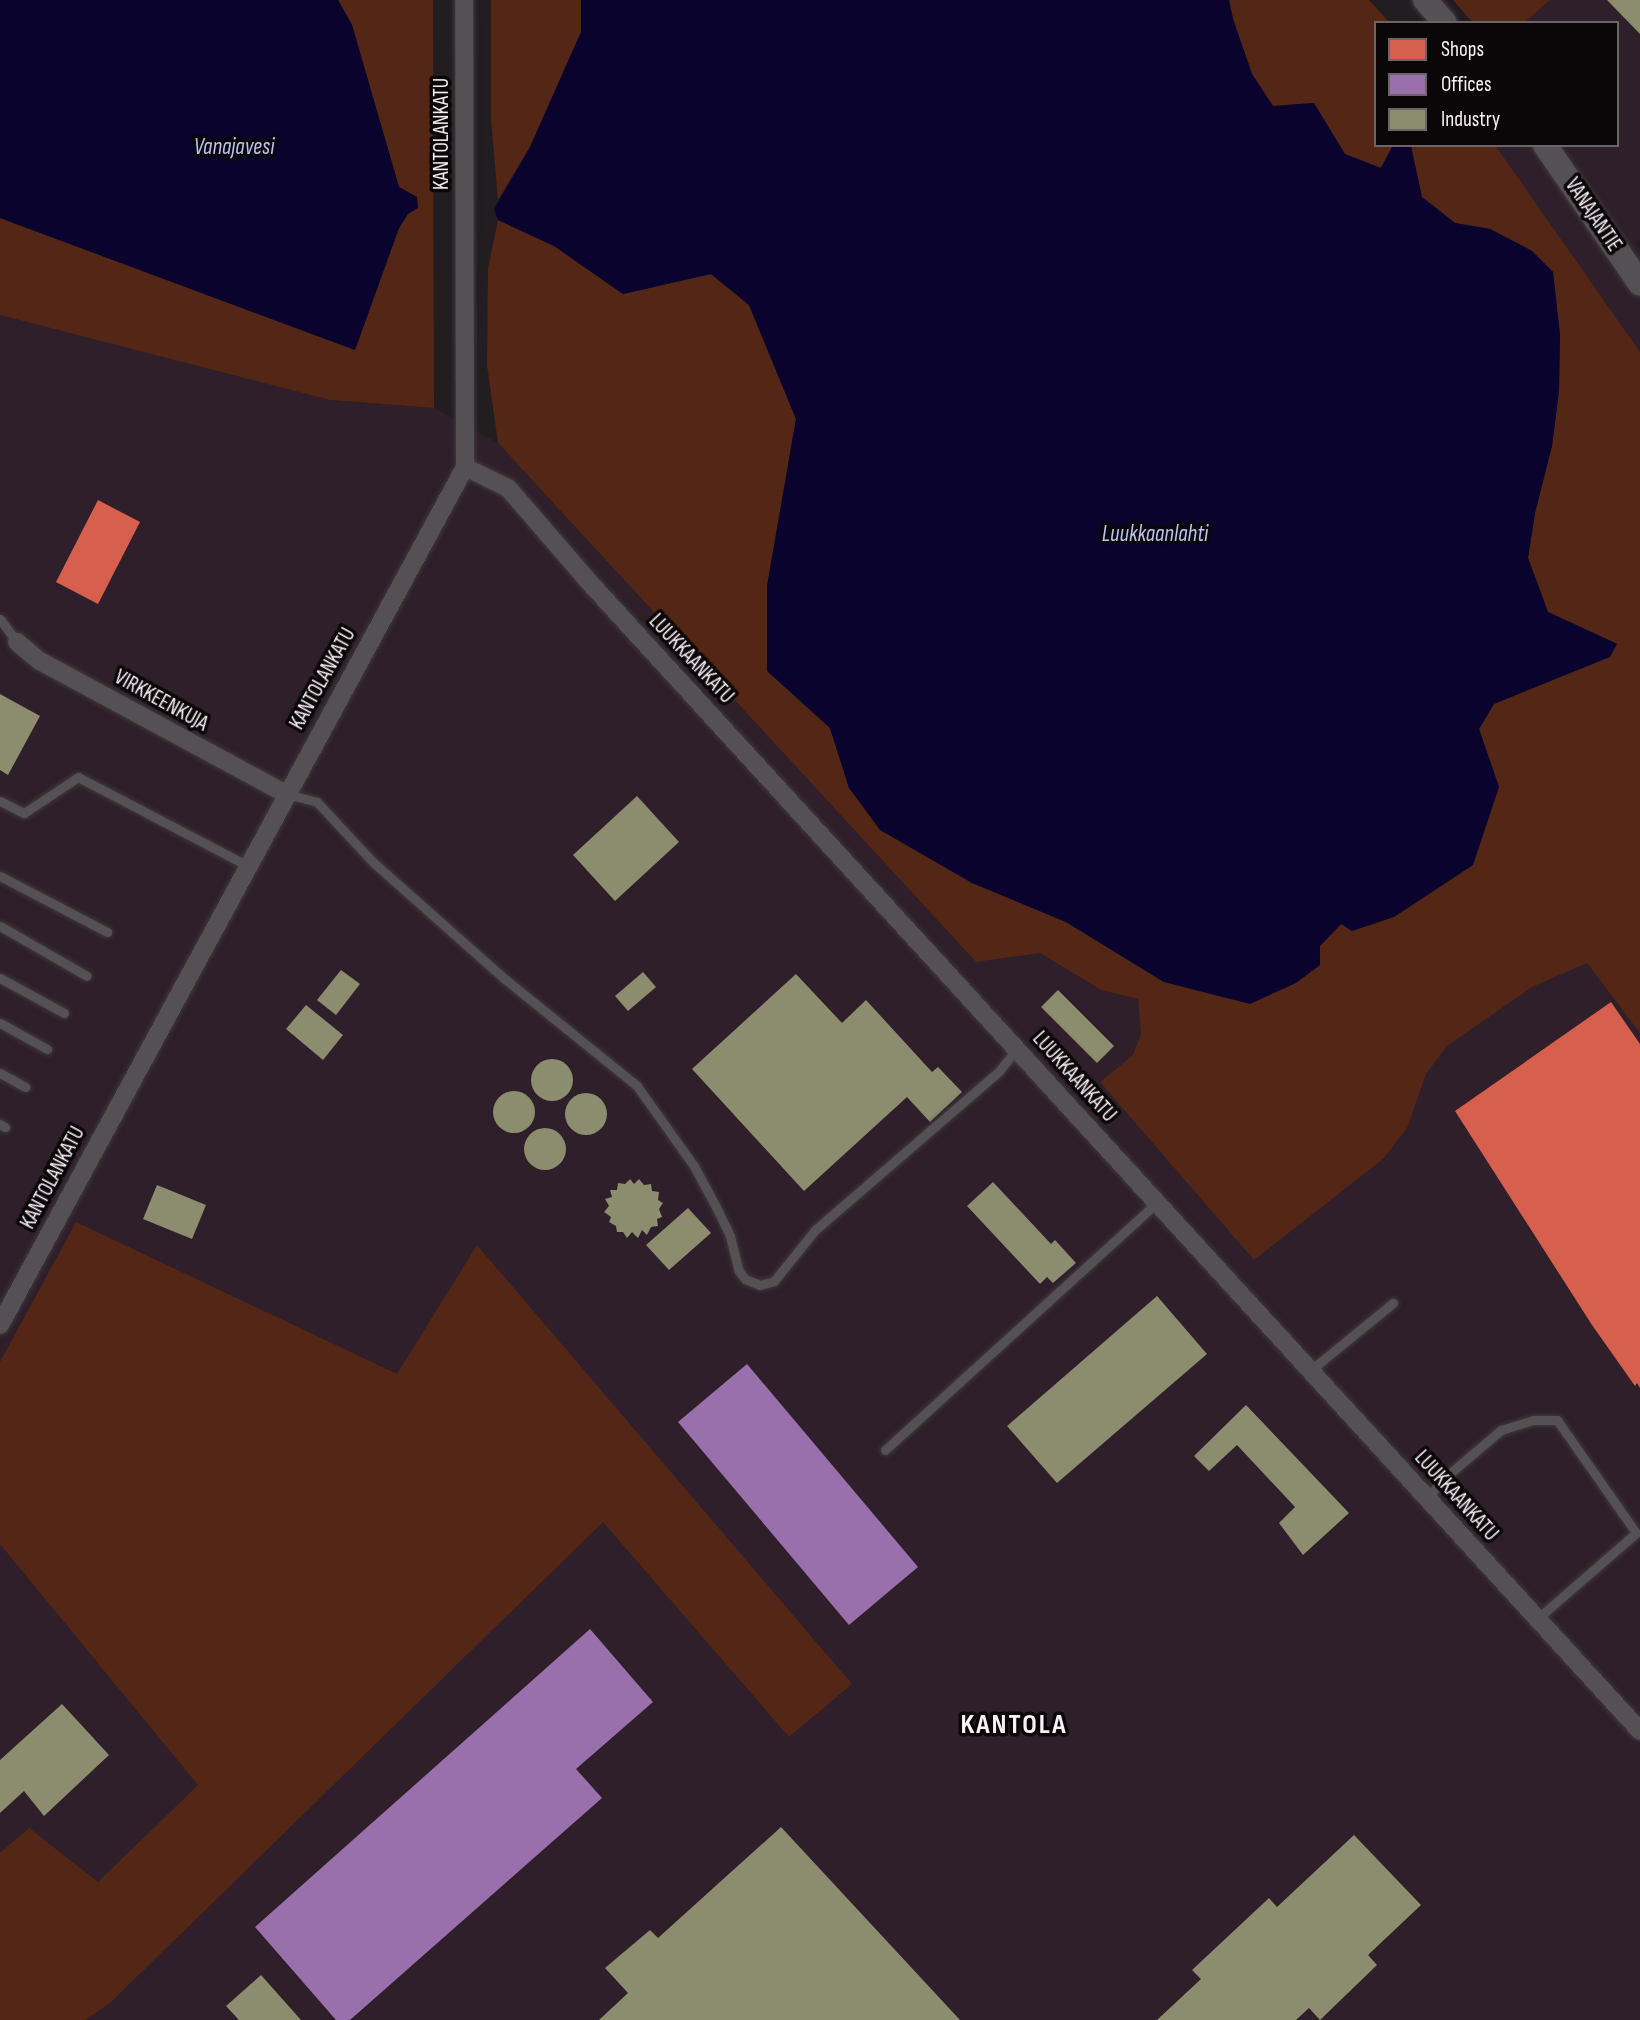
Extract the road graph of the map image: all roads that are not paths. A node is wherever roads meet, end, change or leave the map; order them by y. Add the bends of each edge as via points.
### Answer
1 (464, 0) edge
2 (1425, 0) edge
3 (1443, 21) edge
4 (1546, 147) edge
5 (1640, 285) edge
6 (466, 467) junction
7 (0, 619) edge
8 (17, 642) joint
9 (286, 794) junction
10 (0, 801) edge
11 (247, 866) junction
12 (0, 876) edge
13 (0, 926) edge
14 (107, 932) dead end
15 (87, 976) dead end
16 (0, 978) edge
17 (64, 1013) dead end
18 (0, 1023) edge
19 (47, 1049) dead end
20 (1017, 1049) junction
21 (0, 1073) edge
22 (25, 1087) dead end
23 (1158, 1202) junction
24 (1393, 1303) dead end
25 (0, 1325) edge
26 (1311, 1370) junction
27 (885, 1450) dead end
28 (1428, 1498) junction
29 (1537, 1619) junction
30 (1640, 1731) edge

1 - 6 street, KANTOLANKATU
2 - 3 street
4 - 5 street, VANAJANTIE
6 - 9 street, KANTOLANKATU
6 - 20 street, LUUKKAANKATU via 508,488
7 - 8 lane
8 - 9 street, VIRKKEENKUJA via 40,661
9 - 11 street, KANTOLANKATU
9 - 20 lane via 317,802 373,862 505,979 637,1086 694,1167 730,1236 739,1271 760,1285 774,1281 815,1230 999,1070
10 - 11 lane via 24,813 78,777
11 - 25 street, KANTOLANKATU
12 - 14 lane
13 - 15 lane
16 - 17 lane
18 - 19 lane
20 - 23 street, LUUKKAANKATU
21 - 22 lane
23 - 26 street, LUUKKAANKATU
23 - 27 lane
24 - 26 lane
26 - 28 street, LUUKKAANKATU
28 - 29 street, LUUKKAANKATU
28 - 29 lane via 1441,1481 1502,1430 1532,1420 1557,1420 1636,1533
29 - 30 street, LUUKKAANKATU

